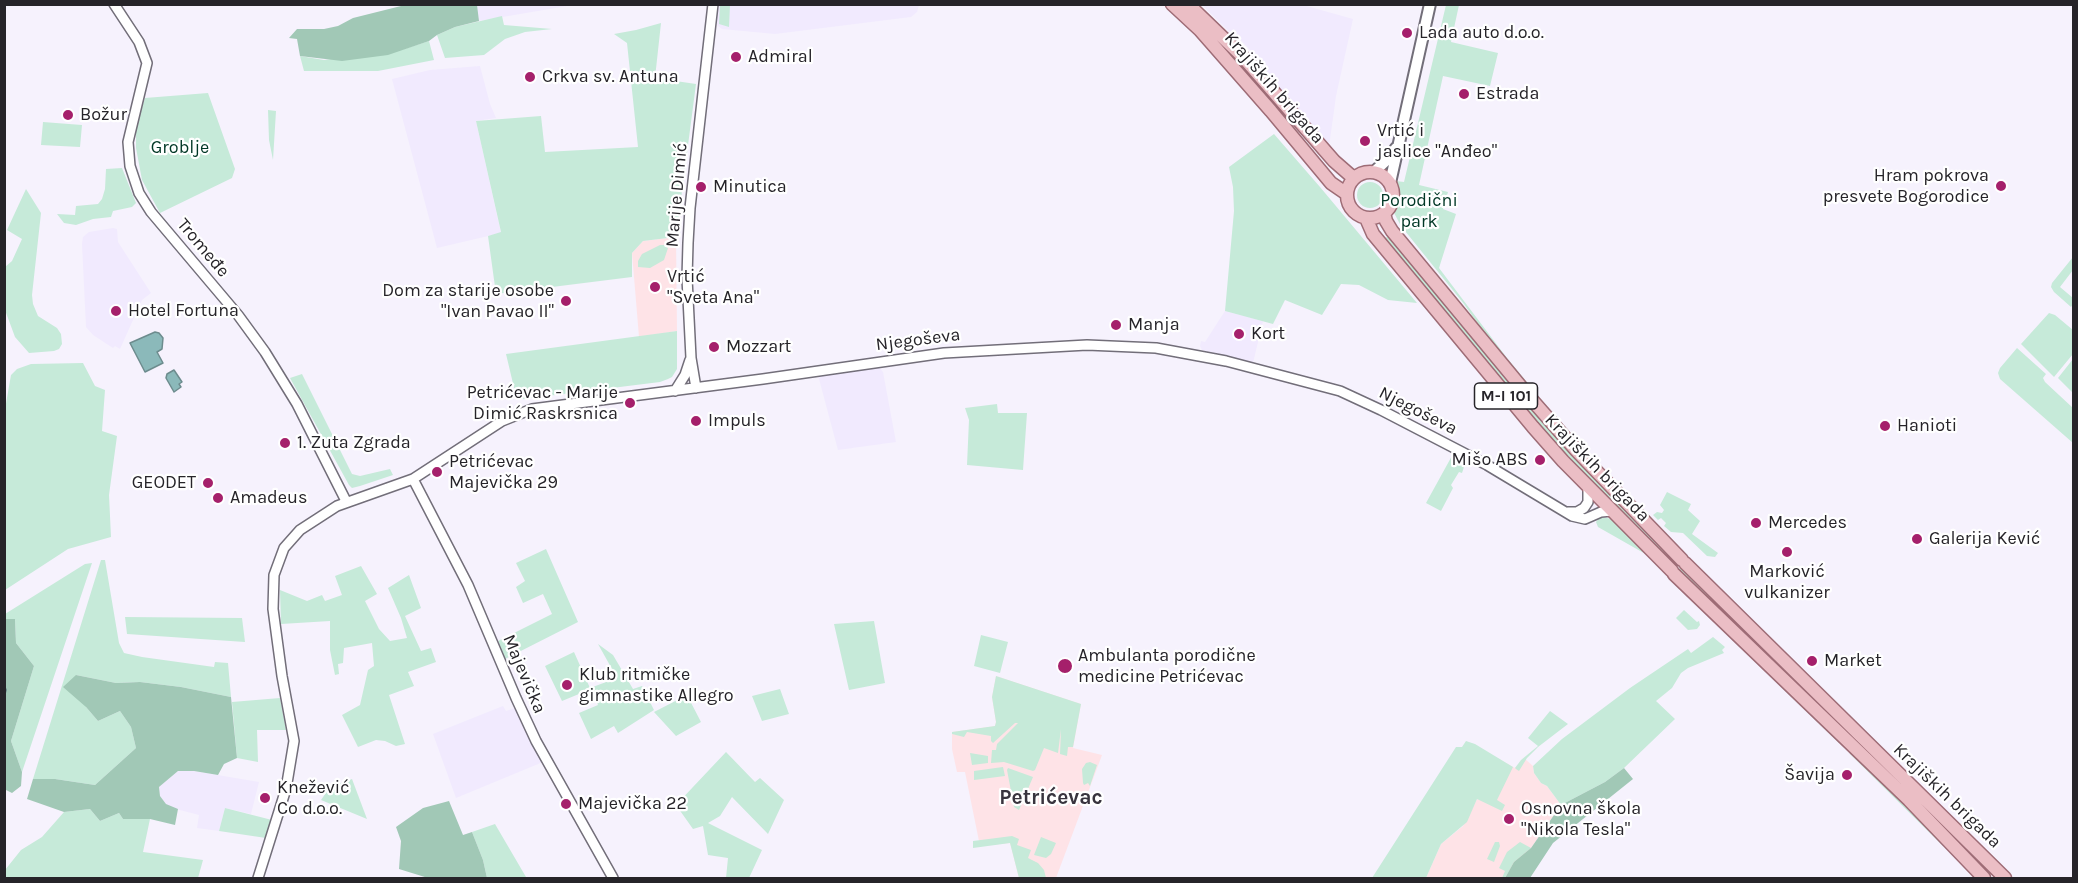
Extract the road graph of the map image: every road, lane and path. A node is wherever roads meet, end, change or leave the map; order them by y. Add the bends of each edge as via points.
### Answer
1 (114, 4) edge
2 (712, 4) edge
3 (1173, 4) edge
4 (1188, 4) edge
5 (1430, 4) edge
6 (1399, 143) junction
7 (1374, 172) junction
8 (1355, 177) junction
9 (1390, 183) junction
10 (1347, 194) junction
11 (1384, 213) junction
12 (1366, 218) junction
13 (691, 358) junction
14 (696, 388) junction
15 (675, 391) junction
16 (413, 479) junction
17 (1588, 487) junction
18 (346, 501) junction
19 (1612, 511) junction
20 (1568, 513) junction
21 (1945, 838) junction
22 (258, 879) edge
23 (613, 879) edge
24 (1976, 879) edge
25 (1984, 879) edge
26 (2005, 879) edge

1 - 18 street, Tromeđe via 139,42 147,63 128,142 130,166 139,193 265,352 297,404
2 - 13 street, Marije Dimić via 690,208 687,278
3 - 10 main road, Krajiških brigada / M-I 101 via 1331,183
4 - 8 main road, Krajiških brigada via 1244,58 1334,161
5 - 6 main road
6 - 7 main road
6 - 9 main road
7 - 8 main road
7 - 9 main road
8 - 10 main road
9 - 11 main road via 1392,201
10 - 12 main road, Krajiških brigada / M-I 101 via 1350,207
11 - 12 main road
11 - 26 main road, Krajiških brigada / M-I 101 via 1392,231 1576,450
12 - 17 main road, Krajiških brigada / M-I 101 via 1373,234 1451,331
13 - 14 street, Marije Dimić
13 - 15 street
14 - 15 street, Njegoševa
14 - 20 street, Njegoševa via 944,352 1087,345 1165,349 1340,391 1486,465
15 - 16 street, Njegoševa via 523,411 501,421
16 - 18 street, Njegoševa
16 - 23 street, Majevička via 468,585 533,735
17 - 19 main road, Krajiških brigada / M-I 101
17 - 20 street via 1584,508
18 - 22 street, Njegoševa via 300,530 284,548 276,568 275,626 294,748 286,789
19 - 20 street via 1585,519
19 - 21 main road, Krajiških brigada / M-I 101
21 - 24 main road via 1954,856
21 - 25 main road, Krajiških brigada / M-I 101

